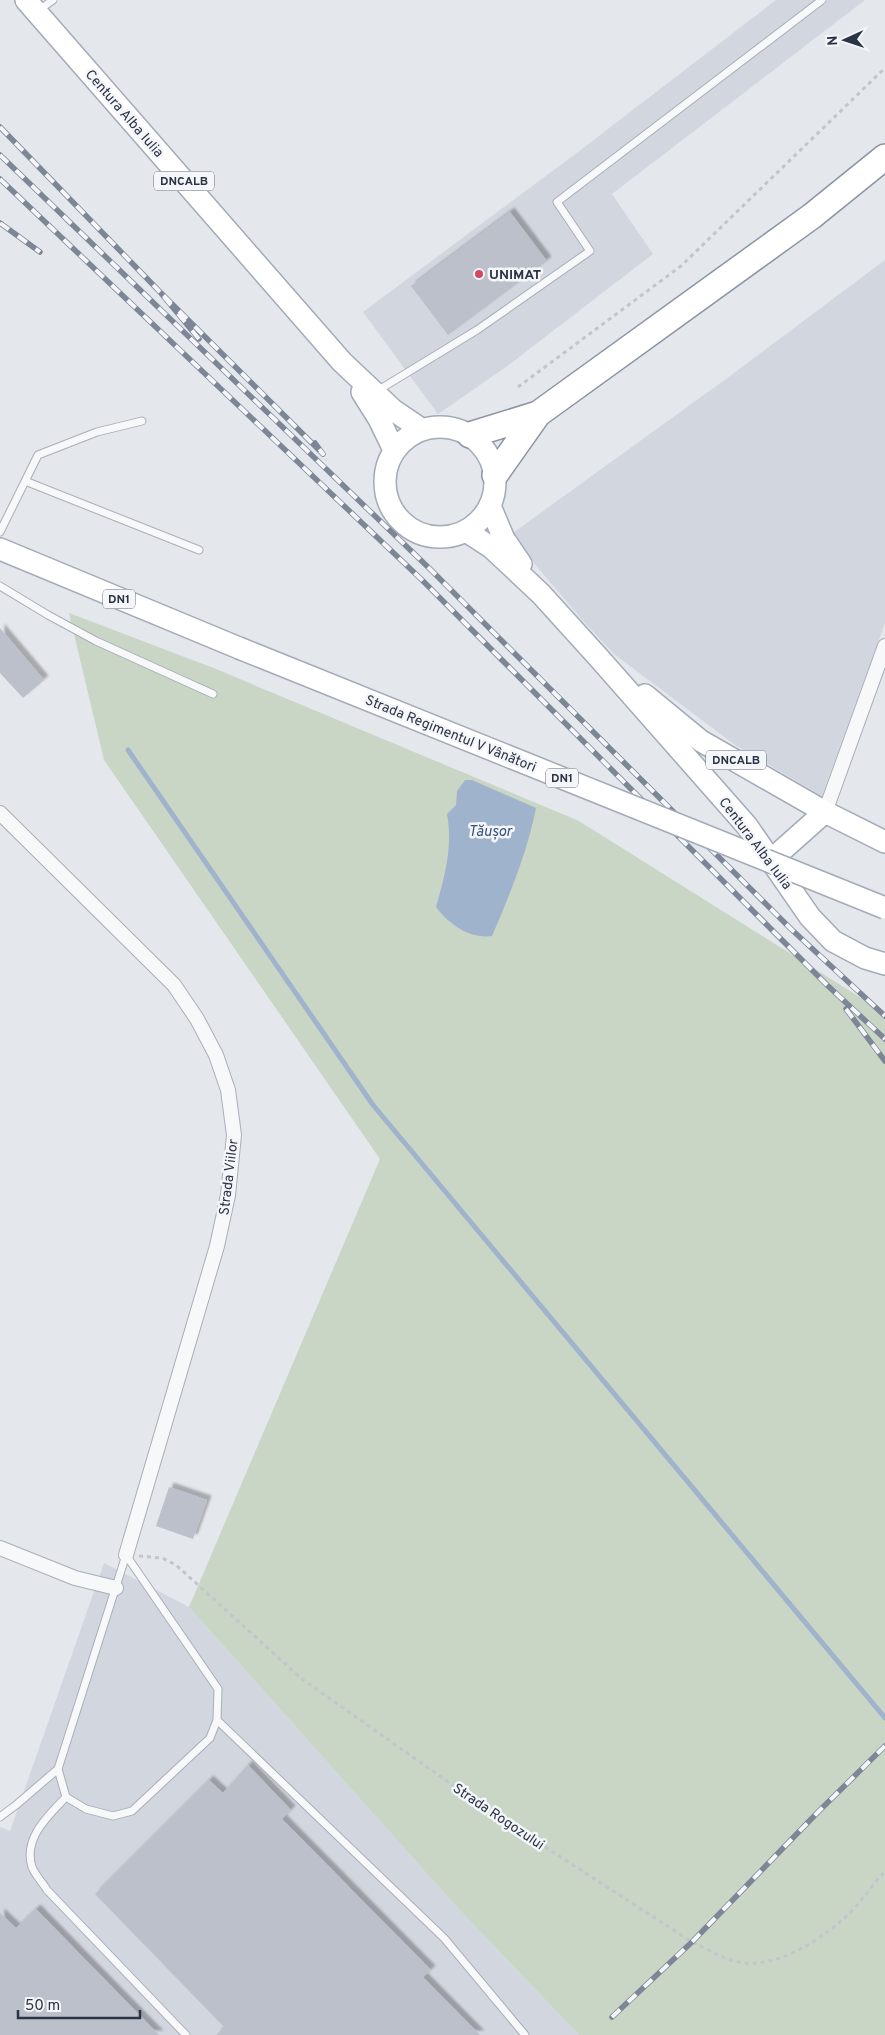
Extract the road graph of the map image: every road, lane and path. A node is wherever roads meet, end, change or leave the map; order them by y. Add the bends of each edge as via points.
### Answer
1 (822, 0) edge
2 (38, 4) edge
3 (885, 68) edge
4 (885, 157) edge
5 (342, 362) junction
6 (518, 387) dead end
7 (374, 393) junction
8 (538, 414) junction
9 (142, 421) dead end
10 (421, 429) junction
11 (470, 435) junction
12 (394, 450) junction
13 (495, 475) junction
14 (26, 481) junction
15 (490, 506) junction
16 (466, 531) junction
17 (0, 532) edge
18 (0, 549) edge
19 (199, 550) dead end
20 (0, 586) edge
21 (541, 594) junction
22 (885, 646) edge
23 (599, 658) junction
24 (882, 663) edge
25 (213, 694) dead end
26 (826, 812) junction
27 (0, 813) edge
28 (885, 842) edge
29 (771, 860) junction
30 (885, 908) edge
31 (885, 964) edge
32 (0, 1548) edge
33 (126, 1555) junction
34 (116, 1588) junction
35 (216, 1720) junction
36 (58, 1769) junction
37 (66, 1797) junction
38 (0, 1817) edge
39 (885, 1871) edge
40 (186, 2035) edge
41 (525, 2035) edge

1 - 7 lane via 557,202 590,251 477,330
2 - 5 main road, Centura Alba Iulia / DNCALB
3 - 6 path via 681,266
4 - 8 highway via 812,216
5 - 7 main road, Centura Alba Iulia / DNCALB
5 - 12 main road, Centura Alba Iulia / DNCALB
7 - 10 main road, Centura Alba Iulia / DNCALB
8 - 11 highway
8 - 13 highway
9 - 14 lane via 96,432 38,455
10 - 11 main road via 455,428
10 - 12 main road via 406,437
11 - 13 main road via 491,459
12 - 16 main road via 386,467 384,485 388,503 398,519 430,537 449,537
13 - 15 main road via 495,491
14 - 17 lane
14 - 19 lane
15 - 16 main road via 480,521
15 - 21 main road, Centura Alba Iulia / DNCALB via 504,539
16 - 21 main road, Centura Alba Iulia / DNCALB via 492,548
18 - 30 main road, Strada Regimentul V Vânători / DN1, bridge
20 - 25 lane via 96,641
21 - 23 main road, Centura Alba Iulia / DNCALB
22 - 24 street
23 - 26 main road, Centura Alba Iulia / DNCALB via 701,741
23 - 29 main road, Centura Alba Iulia / DNCALB via 746,826
24 - 26 street
26 - 28 main road, Centura Alba Iulia / DNCALB
26 - 29 main road
27 - 33 street, Strada Viilor via 174,985 216,1055 228,1090 234,1135 228,1195 219,1238
29 - 31 main road, Centura Alba Iulia / DNCALB via 810,917 833,941 865,958
32 - 34 street via 75,1578
33 - 34 lane
33 - 35 lane via 218,1689
33 - 39 path, Strada Rogozului via 162,1558 176,1565 302,1679 488,1810 692,1942 714,1952 739,1962 765,1962 799,1951 843,1920
34 - 36 lane
35 - 37 lane via 210,1738 132,1811 112,1816 86,1809
35 - 41 lane via 444,1938
36 - 37 lane
36 - 38 lane
37 - 40 lane via 36,1834 30,1848 32,1868 47,1890

